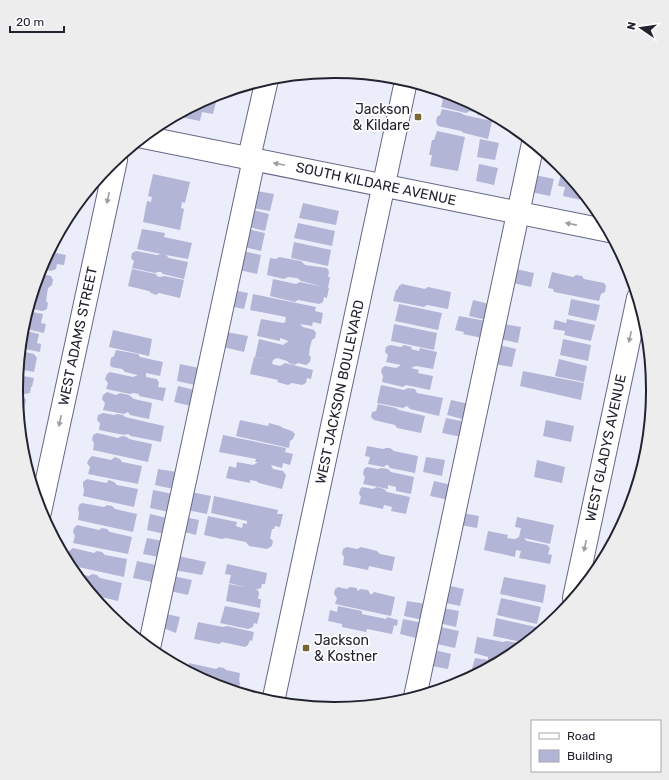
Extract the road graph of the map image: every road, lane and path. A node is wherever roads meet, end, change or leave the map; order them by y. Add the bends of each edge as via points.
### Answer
1 (266, 86) edge
2 (405, 86) edge
3 (151, 138) edge
4 (532, 149) edge
5 (251, 159) junction
6 (114, 170) edge
7 (384, 186) junction
8 (518, 213) junction
9 (601, 229) edge
10 (635, 310) edge
11 (43, 498) edge
12 (576, 586) edge
13 (150, 641) edge
14 (416, 691) edge
15 (274, 696) edge

1 - 5 street
2 - 7 street, WEST JACKSON BOULEVARD
3 - 5 street, SOUTH KILDARE AVENUE
4 - 8 street
7 -> 5 street, SOUTH KILDARE AVENUE
5 - 13 street
6 -> 11 street, WEST ADAMS STREET
7 - 8 street, SOUTH KILDARE AVENUE
7 - 15 street, WEST JACKSON BOULEVARD
9 -> 8 street, SOUTH KILDARE AVENUE
8 - 14 street
10 -> 12 street, WEST GLADYS AVENUE

